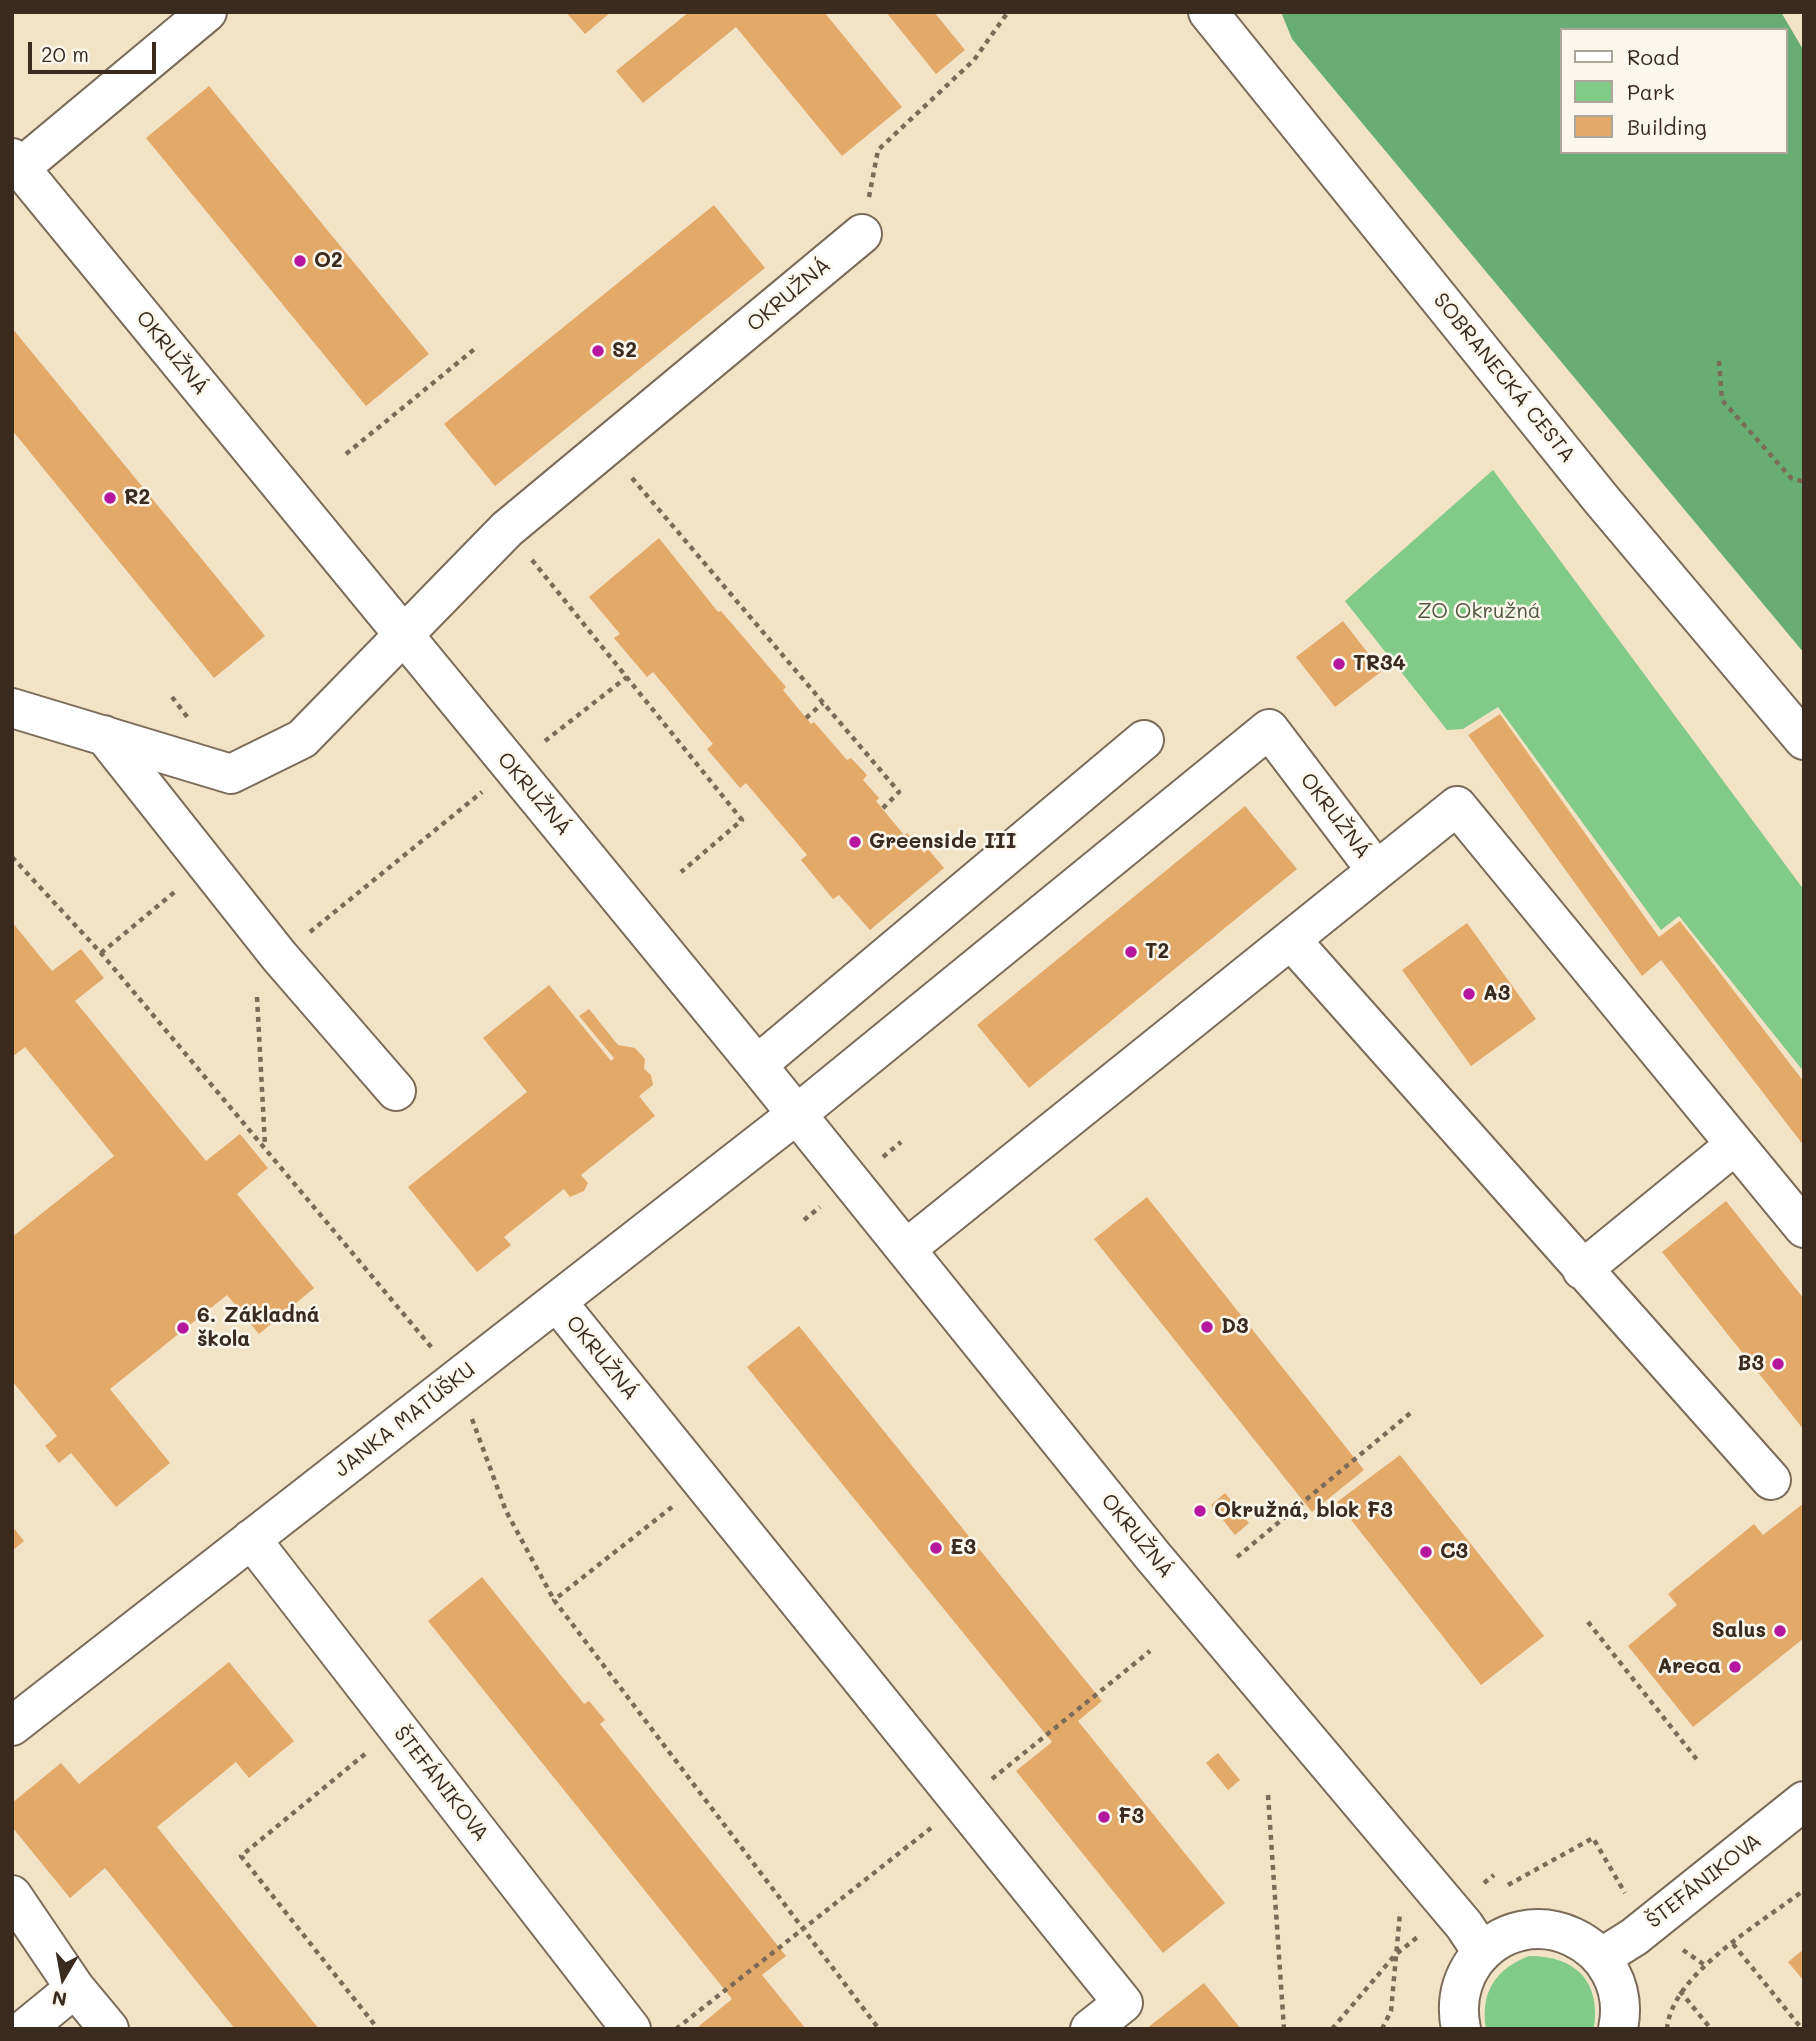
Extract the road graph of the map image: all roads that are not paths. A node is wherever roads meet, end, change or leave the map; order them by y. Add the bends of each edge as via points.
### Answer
1 (207, 12) edge
2 (1208, 12) edge
3 (16, 163) edge
4 (862, 234) road end
5 (403, 636) junction
6 (12, 708) edge
7 (104, 736) junction
8 (1144, 740) dead end
9 (1804, 740) edge
10 (1376, 870) junction
11 (1291, 940) junction
12 (757, 1065) junction
13 (396, 1091) dead end
14 (797, 1114) junction
15 (1735, 1145) junction
16 (1804, 1228) edge
17 (906, 1250) junction
18 (1582, 1270) junction
19 (557, 1302) junction
20 (1770, 1480) dead end
21 (251, 1539) junction
22 (12, 1726) edge
23 (1804, 1801) edge
24 (12, 1895) edge
25 (1482, 1952) junction
26 (1602, 1957) junction
27 (75, 1988) junction
28 (25, 2029) edge
29 (109, 2029) edge
30 (631, 2029) edge
31 (1090, 2029) edge
32 (1461, 2029) edge
33 (1618, 2029) edge

1 - 3 street, OKRUŽNÁ
2 - 9 street, SOBRANECKÁ CESTA via 1601,499
3 - 5 street, OKRUŽNÁ
4 - 5 street, OKRUŽNÁ via 507,529
5 - 7 street via 302,739 231,774
5 - 12 street, OKRUŽNÁ
6 - 7 street
7 - 13 street via 279,956
8 - 12 street
10 - 11 street
10 - 14 street, OKRUŽNÁ via 1269,729
10 - 15 street, OKRUŽNÁ via 1457,806
11 - 17 street
11 - 18 street
12 - 14 street, OKRUŽNÁ
14 - 17 street, OKRUŽNÁ
14 - 19 street, JANKA MATÚŠKU
15 - 16 street, OKRUŽNÁ
15 - 18 street
17 - 25 street, OKRUŽNÁ
18 - 20 street
19 - 21 street, JANKA MATÚŠKU
19 - 31 street, OKRUŽNÁ via 1123,2003
21 - 22 street, JANKA MATÚŠKU
21 - 30 street, ŠTEFÁNIKOVA
23 - 26 street, ŠTEFÁNIKOVA
24 - 27 street
25 - 26 street via 1520,1931 1543,1928 1565,1933
25 - 32 street via 1460,1993
26 - 33 street via 1618,1990
27 - 28 street
27 - 29 street

